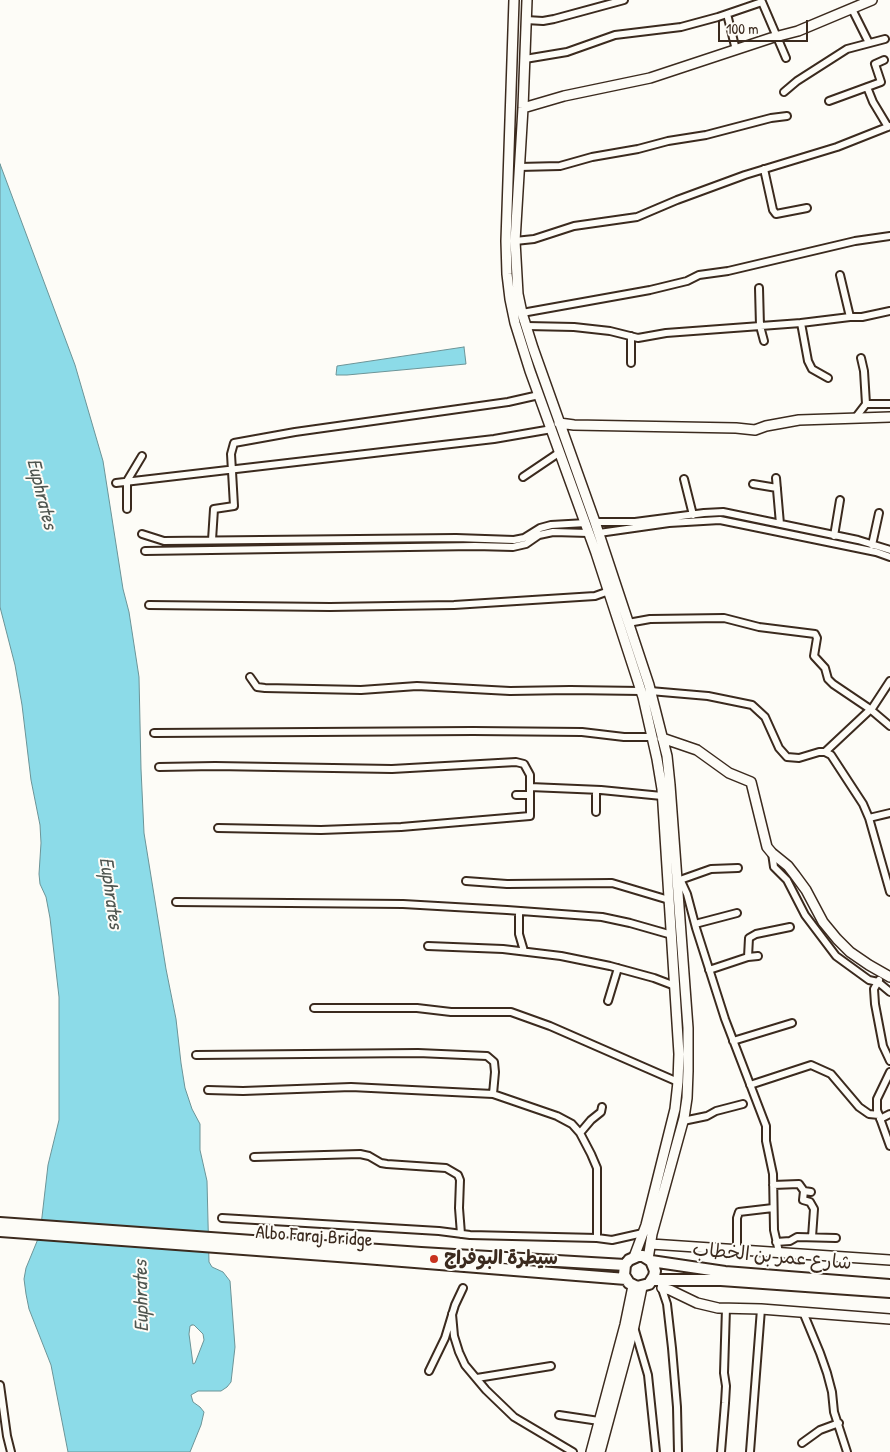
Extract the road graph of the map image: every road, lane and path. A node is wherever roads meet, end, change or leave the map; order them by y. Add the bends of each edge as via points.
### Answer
1 (514, 0) edge
2 (527, 0) edge
3 (624, 0) edge
4 (872, 0) edge
5 (860, 2) edge
6 (852, 9) junction
7 (727, 14) junction
8 (526, 20) junction
9 (777, 36) junction
10 (885, 39) dead end
11 (869, 43) junction
12 (736, 50) junction
13 (786, 58) dead end
14 (525, 59) junction
15 (884, 60) dead end
16 (867, 87) junction
17 (784, 92) dead end
18 (829, 101) dead end
19 (523, 108) junction
20 (787, 116) dead end
21 (889, 126) edge
22 (509, 132) junction
23 (522, 132) junction
24 (520, 167) junction
25 (764, 169) junction
26 (808, 208) dead end
27 (890, 236) edge
28 (515, 241) junction
29 (840, 275) dead end
30 (759, 288) dead end
31 (890, 311) edge
32 (522, 313) junction
33 (850, 317) junction
34 (801, 324) junction
35 (527, 326) junction
36 (760, 326) junction
37 (632, 336) junction
38 (764, 341) dead end
39 (861, 358) dead end
40 (632, 363) dead end
41 (828, 378) dead end
42 (539, 395) junction
43 (866, 404) junction
44 (890, 404) edge
45 (856, 417) junction
46 (890, 417) edge
47 (556, 426) junction
48 (560, 452) junction
49 (142, 456) dead end
50 (232, 469) junction
51 (523, 477) dead end
52 (776, 478) dead end
53 (684, 479) dead end
54 (127, 481) junction
55 (116, 483) dead end
56 (753, 484) dead end
57 (777, 488) junction
58 (840, 500) dead end
59 (127, 509) dead end
60 (879, 513) dead end
61 (693, 515) junction
62 (590, 522) junction
63 (780, 524) junction
64 (594, 533) junction
65 (142, 534) dead end
66 (834, 536) junction
67 (212, 540) junction
68 (872, 545) junction
69 (890, 550) edge
70 (145, 551) dead end
71 (890, 557) edge
72 (613, 595) junction
73 (148, 605) dead end
74 (628, 623) junction
75 (250, 677) dead end
76 (890, 681) edge
77 (646, 691) junction
78 (870, 709) junction
79 (890, 726) edge
80 (154, 733) dead end
81 (657, 738) junction
82 (825, 752) junction
83 (159, 767) dead end
84 (530, 787) junction
85 (596, 790) junction
86 (516, 795) dead end
87 (530, 795) junction
88 (662, 796) junction
89 (596, 812) dead end
90 (890, 813) edge
91 (869, 818) junction
92 (218, 828) dead end
93 (670, 848) junction
94 (772, 853) junction
95 (738, 868) dead end
96 (679, 878) junction
97 (466, 881) dead end
98 (890, 892) edge
99 (669, 900) junction
100 (176, 902) dead end
101 (813, 902) junction
102 (800, 905) junction
103 (519, 910) junction
104 (737, 913) dead end
105 (695, 924) junction
106 (790, 927) dead end
107 (672, 935) junction
108 (428, 946) dead end
109 (844, 946) junction
110 (524, 951) junction
111 (758, 956) dead end
112 (836, 956) junction
113 (748, 957) junction
114 (618, 968) junction
115 (709, 970) junction
116 (887, 974) edge
117 (878, 982) junction
118 (675, 986) junction
119 (890, 992) edge
120 (608, 1001) dead end
121 (314, 1008) dead end
122 (792, 1024) dead end
123 (733, 1041) junction
124 (196, 1055) dead end
125 (890, 1061) edge
126 (890, 1072) edge
127 (678, 1082) junction
128 (750, 1085) junction
129 (208, 1090) dead end
130 (493, 1094) junction
131 (742, 1104) dead end
132 (602, 1108) dead end
133 (890, 1114) edge
134 (879, 1117) junction
135 (683, 1121) junction
136 (580, 1134) junction
137 (890, 1146) edge
138 (254, 1157) dead end
139 (773, 1185) junction
140 (773, 1208) junction
141 (222, 1218) dead end
142 (0, 1223) edge
143 (0, 1231) edge
144 (644, 1233) junction
145 (461, 1234) junction
146 (812, 1237) junction
147 (598, 1238) junction
148 (836, 1238) dead end
149 (776, 1242) junction
150 (651, 1244) junction
151 (737, 1249) junction
152 (319, 1250) junction
153 (779, 1252) junction
154 (634, 1257) junction
155 (650, 1260) junction
156 (890, 1260) edge
157 (625, 1265) junction
158 (658, 1283) junction
159 (634, 1284) junction
160 (890, 1285) edge
161 (463, 1288) dead end
162 (890, 1292) edge
163 (726, 1308) junction
164 (761, 1309) junction
165 (803, 1312) junction
166 (452, 1314) junction
167 (890, 1318) edge
168 (634, 1326) junction
169 (551, 1366) dead end
170 (429, 1371) dead end
171 (477, 1378) junction
172 (0, 1385) edge
173 (559, 1415) dead end
174 (599, 1422) junction
175 (839, 1423) junction
176 (802, 1444) dead end
177 (11, 1452) edge
178 (572, 1452) edge
179 (598, 1452) edge
180 (656, 1452) edge
181 (678, 1452) edge
182 (722, 1452) edge
183 (750, 1452) edge
184 (847, 1452) edge

1 - 22 main road
2 - 8 main road
3 - 8 street via 554,19
4 - 5 main road
5 - 6 main road
6 - 9 main road
6 - 11 street
7 - 9 street via 762,2
7 - 12 street
7 - 14 street via 681,27 615,35 567,52
8 - 14 main road
9 - 12 main road
9 - 13 street
10 - 11 street
11 - 17 street via 847,49
12 - 19 main road via 650,78
14 - 19 main road
15 - 16 street via 875,64 881,82
16 - 18 street
16 - 21 street
19 - 23 main road
20 - 24 street via 560,166
21 - 25 street via 837,147
22 - 23 main road
22 - 42 main road via 507,274 515,323
23 - 24 main road
24 - 28 main road
25 - 26 street via 776,214
25 - 28 street via 637,217 574,226 534,240
27 - 32 street via 699,275 650,290
28 - 32 main road
29 - 33 street
30 - 36 street
31 - 33 street
32 - 35 main road
33 - 34 street
34 - 36 street
34 - 41 street via 808,361 812,368
35 - 37 street via 574,327
35 - 47 main road
36 - 37 street
36 - 38 street
37 - 40 street
39 - 43 street
42 - 47 main road
42 - 50 street via 234,443
43 - 44 street
43 - 45 street
45 - 46 main road
45 - 47 main road via 799,420 755,430
47 - 48 main road
47 - 50 street via 494,439
47 - 62 main road
48 - 51 street
48 - 62 main road
49 - 54 street
50 - 54 street
50 - 67 street via 234,506 214,509
52 - 57 street
53 - 61 street
54 - 55 street
54 - 59 street
56 - 57 street
57 - 63 street
58 - 66 street
60 - 68 street
61 - 62 street via 624,523
61 - 63 street via 723,512
62 - 64 main road
62 - 67 street via 545,527 514,540
63 - 66 street
64 - 70 street via 552,532 513,547
64 - 71 street via 720,520
64 - 72 main road
65 - 67 street via 164,541
66 - 68 street
68 - 69 street
72 - 73 street via 454,605
72 - 74 main road
72 - 77 main road
74 - 77 main road
74 - 78 street via 650,619 724,618 759,627 815,634 814,656 828,679
75 - 77 street via 257,687 265,688 361,690 417,686 510,691
76 - 78 street
77 - 81 main road
77 - 82 street via 708,696 752,705 766,717 787,757 799,758
78 - 79 street
78 - 82 street
80 - 81 street via 491,731 582,732
81 - 88 main road
81 - 93 main road via 667,756
81 - 94 main road via 697,750 730,774 751,782 767,847
82 - 91 street via 831,755
83 - 84 street via 392,769 516,762 528,768
84 - 85 street
84 - 87 street
85 - 88 street
85 - 89 street
86 - 87 street
87 - 92 street via 530,816 321,830
88 - 93 main road
90 - 91 street
91 - 98 street
93 - 96 main road
93 - 99 main road
94 - 101 main road via 795,874
94 - 102 street via 774,867 787,880
95 - 96 street via 711,869
96 - 105 street
96 - 135 main road via 688,1028 687,1098
97 - 99 street via 612,883
99 - 107 main road
100 - 103 street via 403,904
101 - 102 street
101 - 109 main road via 823,922
102 - 112 street
103 - 107 street via 602,917
103 - 110 street via 519,934
104 - 105 street
105 - 115 street
106 - 113 street via 749,938
107 - 118 main road
108 - 110 street
109 - 112 street
109 - 116 main road via 868,965
110 - 114 street
111 - 113 street
112 - 117 street via 869,980
113 - 115 street
114 - 118 street
114 - 120 street
115 - 123 street
116 - 117 street
117 - 119 street
117 - 125 street via 874,989 875,1004 883,1046
118 - 127 main road
121 - 127 street via 511,1012
122 - 123 street
123 - 128 street
124 - 130 street via 487,1056 494,1062
126 - 134 street via 877,1099
127 - 144 main road via 675,1109
128 - 134 street via 811,1065 831,1074 859,1107
128 - 139 street via 766,1126
129 - 130 street via 351,1087
130 - 136 street via 558,1116 572,1124
131 - 135 street
132 - 136 street
133 - 134 street
134 - 137 street
135 - 150 main road
136 - 147 street via 597,1168
138 - 145 street via 360,1154 387,1164 446,1168 460,1180
139 - 140 street
139 - 146 street via 799,1184 807,1192 803,1200 810,1202 814,1209
140 - 149 street
140 - 151 street via 739,1212
141 - 145 street
142 - 152 main road, Albo Faraj Bridge
143 - 152 main road, Albo Faraj Bridge
144 - 147 street via 612,1240
144 - 154 main road
145 - 147 street
146 - 148 street
146 - 149 street
149 - 153 street
150 - 151 main road
150 - 155 main road
151 - 153 main road
152 - 157 main road, Albo Faraj Bridge
152 - 159 main road, Albo Faraj Bridge
153 - 156 main road
154 - 155 main road, شارع عمر بن الخطاب
154 - 157 main road
155 - 158 main road
155 - 160 main road, شارع عمر بن الخطاب via 768,1276
157 - 159 main road via 624,1270
158 - 159 main road
158 - 162 main road, شارع عمر بن الخطاب via 721,1280
158 - 163 main road via 697,1304
158 - 181 street via 667,1304
159 - 168 main road
159 - 174 main road
161 - 166 street
163 - 164 main road
163 - 182 street
164 - 165 main road
164 - 183 street
165 - 167 main road
165 - 175 street via 823,1360
166 - 170 street
166 - 171 street via 459,1352
168 - 179 main road
168 - 180 street via 648,1375
169 - 171 street
171 - 178 street via 514,1417
172 - 177 street
173 - 174 street
174 - 179 main road
175 - 176 street via 820,1430
175 - 184 street

